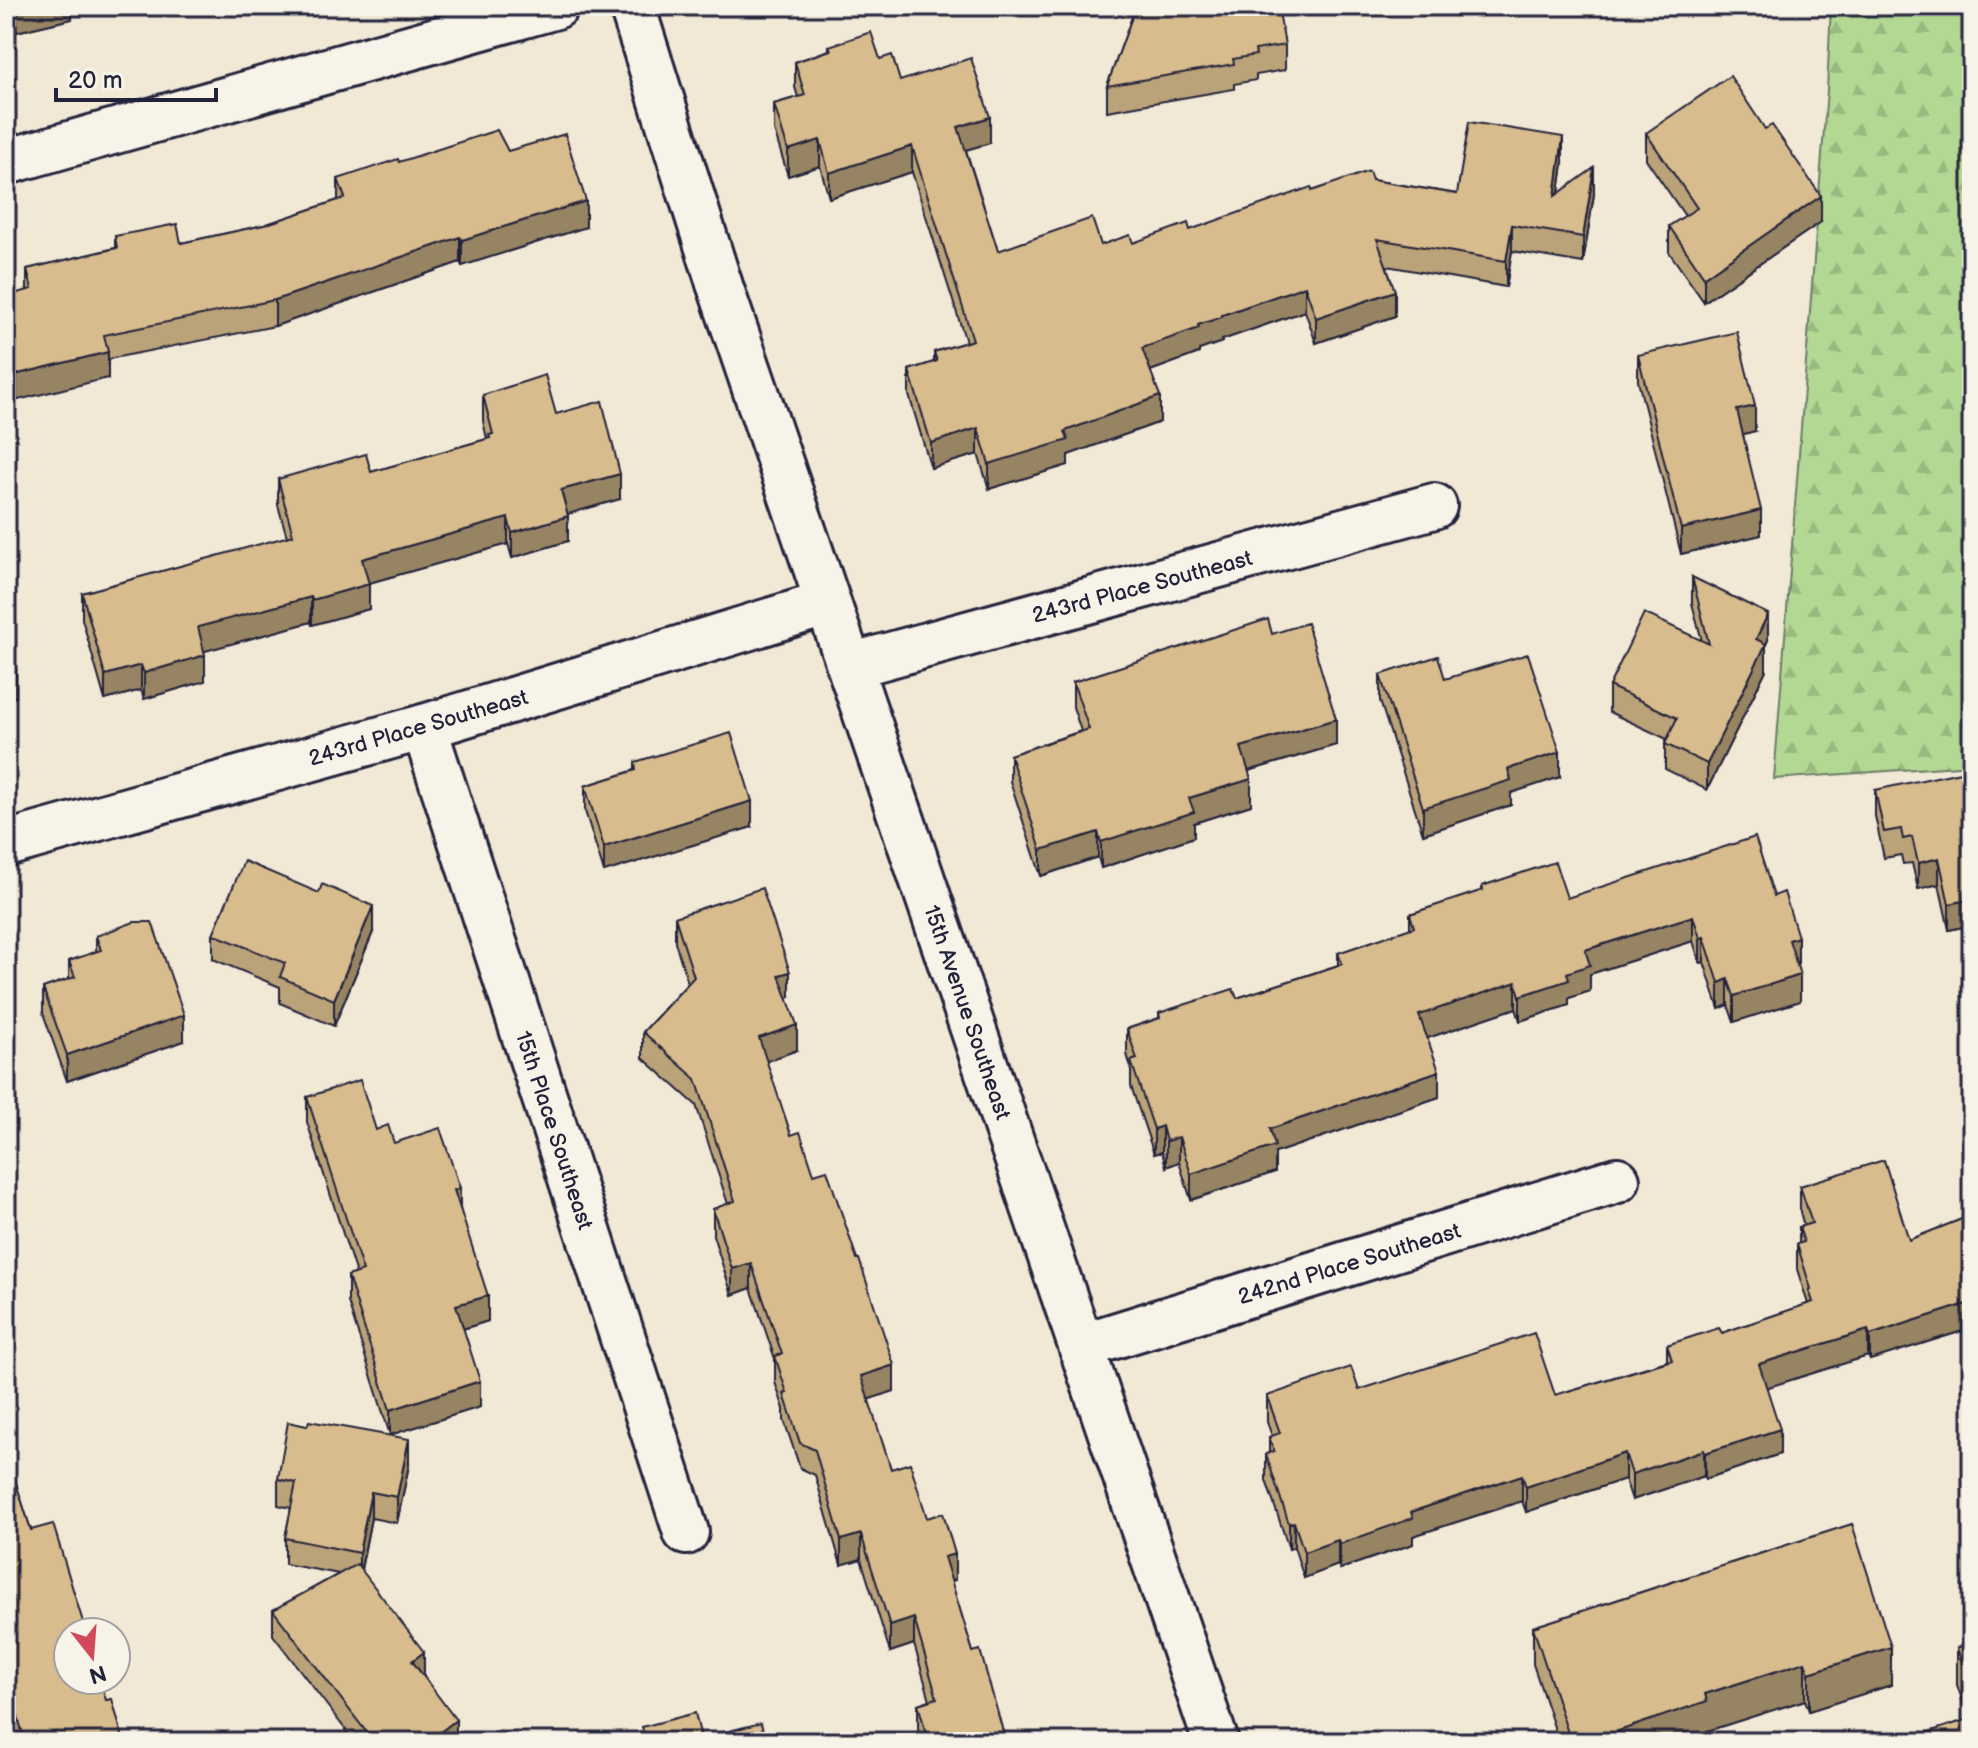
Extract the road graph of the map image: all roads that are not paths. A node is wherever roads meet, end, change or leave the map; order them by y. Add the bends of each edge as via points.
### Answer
1 (556, 6) edge
2 (632, 6) edge
3 (6, 162) edge
4 (1434, 506) dead end
5 (828, 603) junction
6 (850, 666) junction
7 (424, 727) junction
8 (6, 844) edge
9 (1617, 1180) dead end
10 (1082, 1346) junction
11 (686, 1532) dead end
12 (1216, 1742) edge

1 - 3 street
2 - 5 street, 15th Avenue Southeast
4 - 6 street, 243rd Place Southeast
5 - 6 street, 15th Avenue Southeast
5 - 7 street, 243rd Place Southeast
6 - 10 street, 15th Avenue Southeast
7 - 8 street, 243rd Place Southeast
7 - 11 street, 15th Place Southeast
9 - 10 street, 242nd Place Southeast
10 - 12 street, 15th Avenue Southeast

